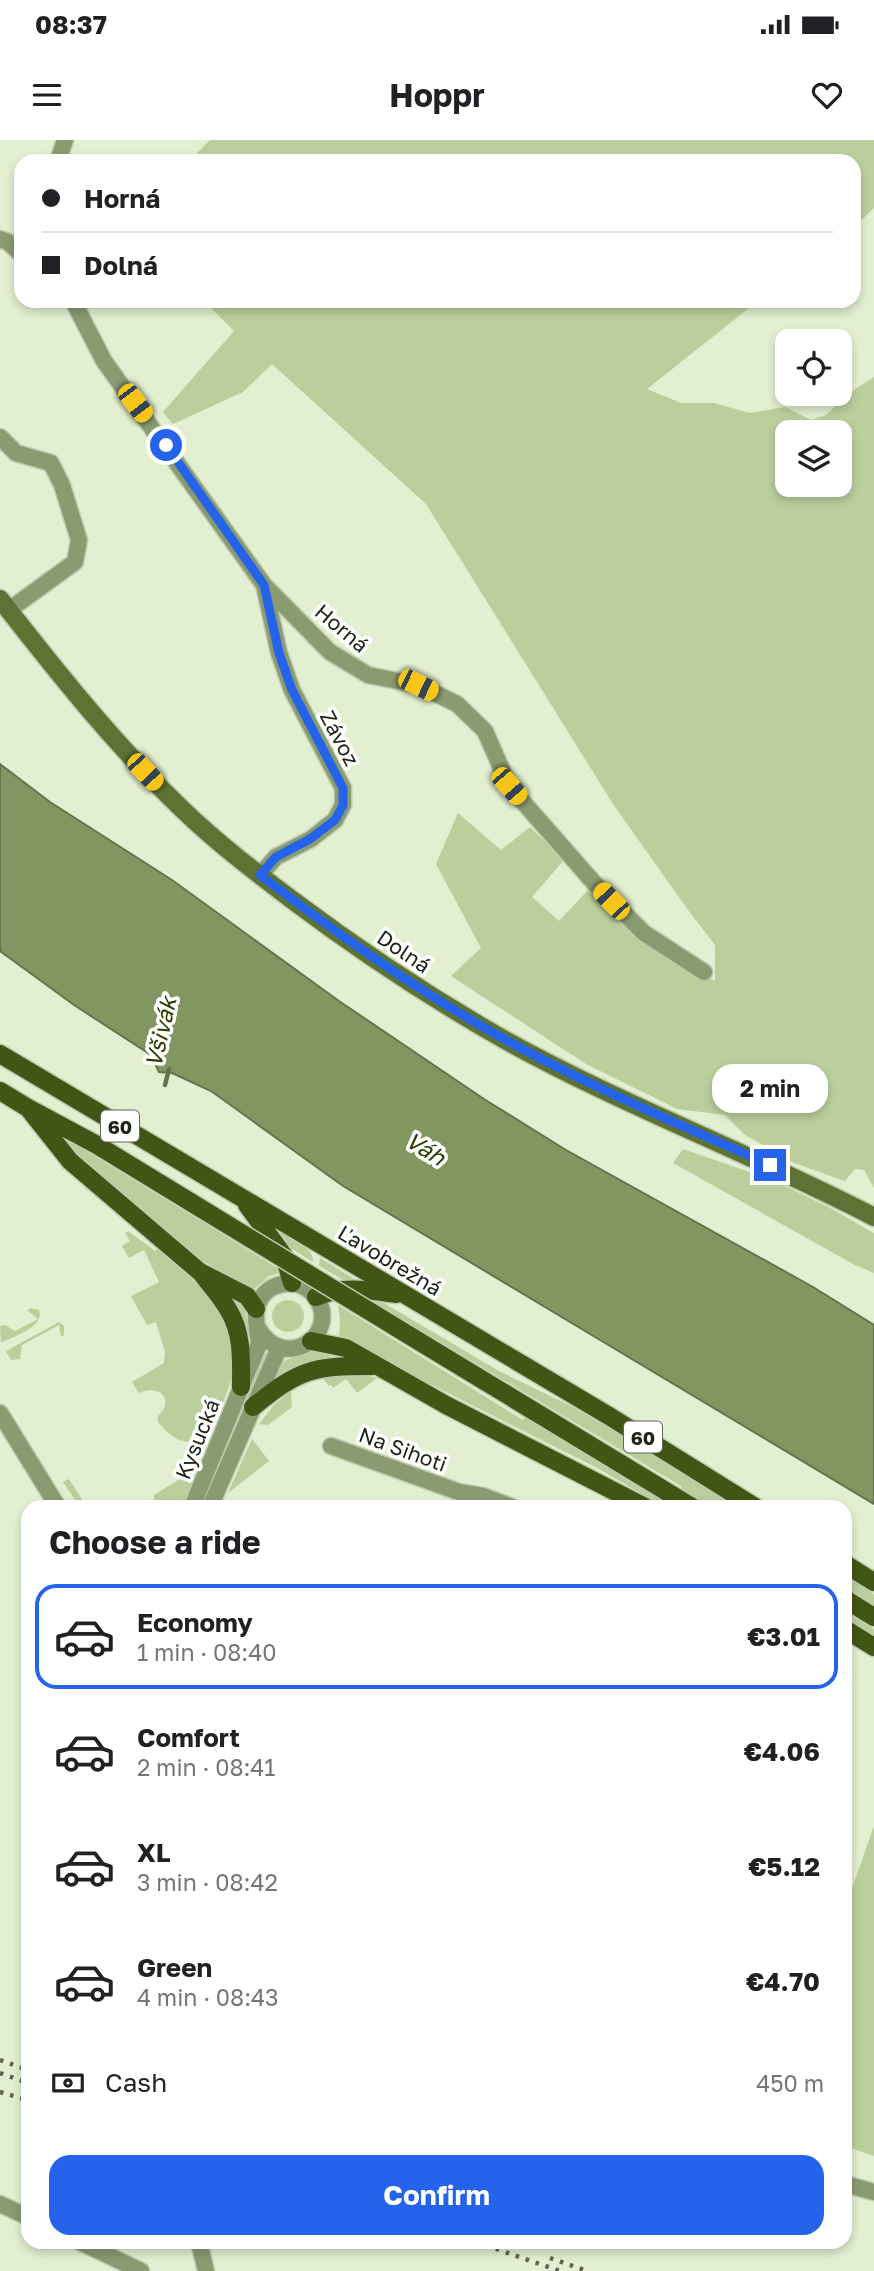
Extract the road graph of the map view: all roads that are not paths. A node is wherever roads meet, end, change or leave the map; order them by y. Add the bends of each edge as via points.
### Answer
1 (75, 308) edge
2 (0, 437) edge
3 (264, 585) junction
4 (4, 605) edge
5 (260, 875) junction
6 (704, 972) dead end
7 (0, 1055) edge
8 (0, 1091) edge
9 (27, 1108) junction
10 (240, 1196) junction
11 (874, 1217) edge
12 (200, 1272) junction
13 (292, 1283) junction
14 (403, 1295) junction
15 (316, 1297) junction
16 (256, 1309) junction
17 (258, 1328) junction
18 (311, 1341) junction
19 (279, 1348) junction
20 (376, 1366) junction
21 (241, 1387) junction
22 (253, 1407) junction
23 (0, 1413) edge
24 (331, 1446) dead end
25 (457, 1499) edge
26 (54, 1500) edge
27 (195, 1500) edge
28 (213, 1500) edge
29 (494, 1500) edge
30 (631, 1500) edge
31 (680, 1500) edge
32 (744, 1500) edge
33 (852, 1568) edge
34 (874, 1582) edge
35 (852, 1603) edge
36 (874, 1617) edge
37 (852, 1633) edge
38 (874, 1647) edge
39 (852, 2186) edge
40 (874, 2192) edge
41 (0, 2204) edge
42 (21, 2214) edge
43 (95, 2249) edge
44 (199, 2249) edge
45 (206, 2249) edge
46 (200, 2267) edge
47 (141, 2271) edge

1 - 3 street, Horná via 104,360
2 - 4 street via 16,453 51,463 79,540 75,562
3 - 5 street, Závoz via 292,690 343,788 343,805 335,820 276,857
3 - 6 street, Horná via 330,652 368,676 418,685 457,704 485,731 509,786 595,884 644,933
4 - 5 main road, Dolná via 160,788
5 - 11 main road, Dolná via 340,936 506,1040
7 - 10 main road, Ľavobrežná / 60
8 - 9 main road, 60
9 - 12 main road via 70,1161
9 - 31 main road, 60, bridge via 97,1145
10 - 13 main road via 284,1255
10 - 14 main road, Ľavobrežná / 60
12 - 16 main road via 247,1296
12 - 21 main road via 237,1327
13 - 15 street
13 - 16 street via 265,1292
14 - 15 main road via 360,1289 329,1291
14 - 32 main road, Ľavobrežná / 60
15 - 18 street via 321,1324
16 - 17 street
17 - 19 street
17 - 21 street, Kysucká via 259,1344
18 - 19 street via 296,1348
18 - 20 main road via 346,1348
19 - 22 street, Kysucká
20 - 22 main road via 315,1368 283,1383
20 - 30 main road
21 - 27 street, Kysucká
22 - 28 street, Kysucká
23 - 26 street
24 - 25 street, Na Sihoti
25 - 29 street, Na Sihoti via 483,1496
33 - 34 main road
35 - 36 main road
37 - 38 main road
39 - 40 street
41 - 42 street
43 - 47 street
44 - 46 street
45 - 46 street

